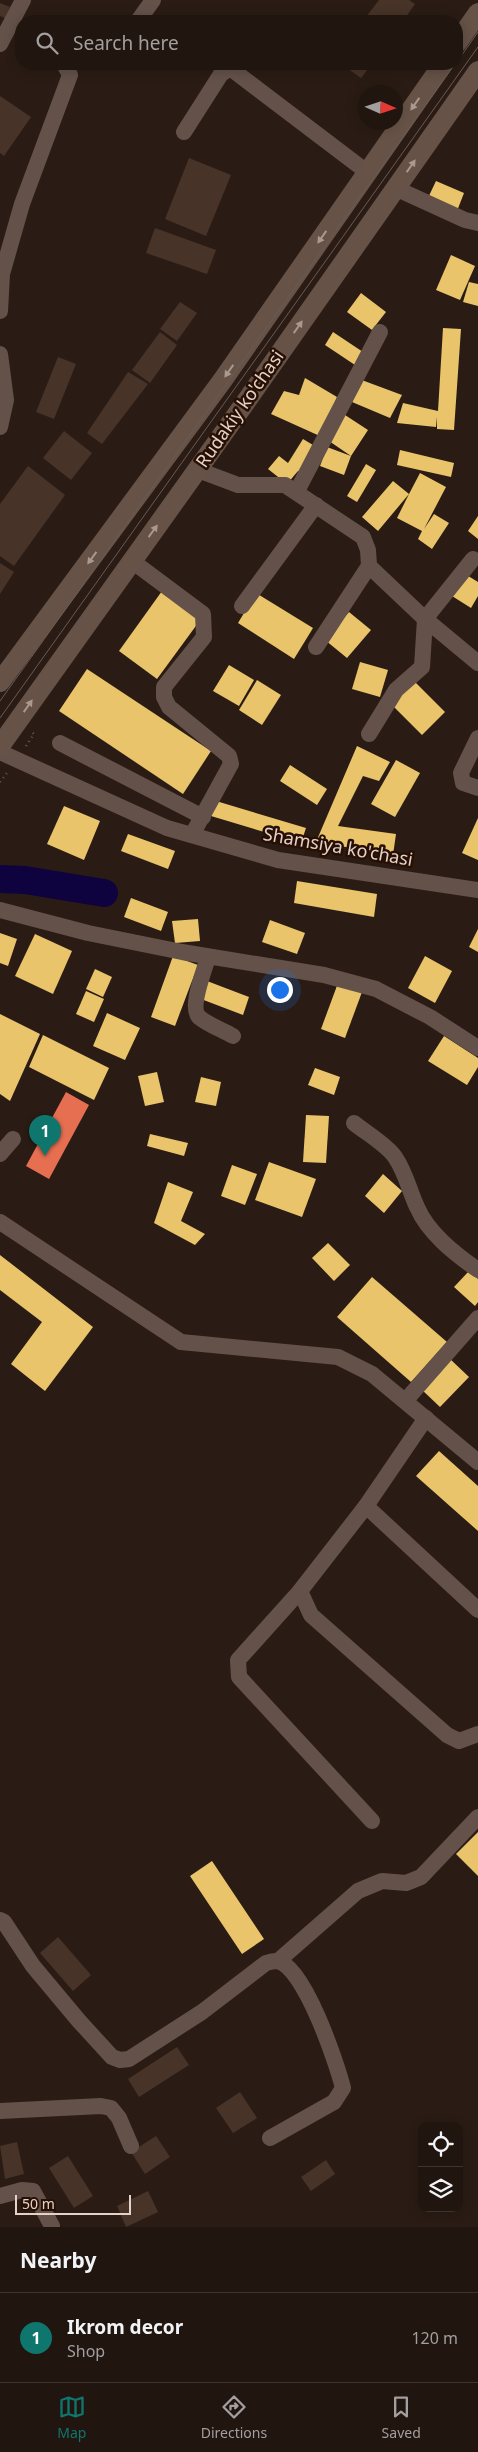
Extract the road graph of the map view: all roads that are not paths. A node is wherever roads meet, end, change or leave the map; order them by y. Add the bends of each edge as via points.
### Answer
1 (153, 0) edge
2 (478, 13) edge
3 (142, 15) edge
4 (15, 21) edge
5 (463, 34) edge
6 (0, 44) edge
7 (67, 70) edge
8 (227, 70) edge
9 (233, 70) edge
10 (439, 70) edge
11 (478, 70) edge
12 (184, 132) dead end
13 (367, 172) junction
14 (396, 188) junction
15 (478, 223) edge
16 (0, 311) edge
17 (380, 332) dead end
18 (0, 354) edge
19 (0, 427) edge
20 (198, 470) junction
21 (297, 491) junction
22 (316, 505) junction
23 (473, 558) dead end
24 (132, 561) junction
25 (370, 566) junction
26 (242, 606) dead end
27 (425, 618) junction
28 (316, 647) dead end
29 (478, 663) edge
30 (0, 682) edge
31 (369, 734) dead end
32 (478, 738) edge
33 (60, 743) dead end
34 (0, 746) edge
35 (0, 752) edge
36 (478, 788) edge
37 (203, 817) junction
38 (192, 835) junction
39 (478, 890) edge
40 (0, 910) edge
41 (208, 957) junction
42 (234, 1036) dead end
43 (478, 1048) edge
44 (354, 1123) dead end
45 (13, 1139) dead end
46 (0, 1154) edge
47 (0, 1222) edge
48 (478, 1270) edge
49 (478, 1318) edge
50 (406, 1400) junction
51 (426, 1418) junction
52 (478, 1462) edge
53 (366, 1506) junction
54 (300, 1591) junction
55 (478, 1610) edge
56 (478, 1734) edge
57 (478, 1817) edge
58 (372, 1821) dead end
59 (0, 1920) edge
60 (278, 1961) junction
61 (0, 2111) edge
62 (270, 2138) dead end
63 (131, 2146) dead end
64 (0, 2196) edge
65 (52, 2226) edge

1 - 3 street
2 - 5 main road
4 - 6 street
7 - 16 street via 70,75 22,204 2,274
8 - 12 street via 221,74
9 - 13 street
10 -> 13 main road, Rudakiy ko'chasi
14 -> 11 main road, Rudakiy ko'chasi
13 -> 30 main road, Rudakiy ko'chasi via 222,382
14 - 15 street
20 -> 14 main road, Rudakiy ko'chasi
17 - 21 street
18 - 19 street via 6,400
20 - 21 street via 238,485 285,485
24 -> 20 main road, Rudakiy ko'chasi
21 - 22 street
22 - 25 street via 363,537
22 - 26 street
23 - 27 street
34 -> 24 main road, Rudakiy ko'chasi
24 - 37 street via 203,614 204,638 164,687 169,707 229,756 231,764
25 - 27 street
25 - 28 street
27 - 29 street
27 - 31 street via 422,667 396,690
32 - 36 street via 461,773 462,783
33 - 37 street
35 - 38 street, Shamsiya ko'chasi via 167,828
37 - 38 street
38 - 39 street, Shamsiya ko'chasi via 278,860
40 - 41 street via 88,933
41 - 42 street via 195,1002 196,1010 199,1016
41 - 43 street via 324,975 376,989 430,1017
44 - 48 street via 394,1155 408,1180 417,1207 431,1229
45 - 46 street
47 - 50 street via 181,1342 338,1357 372,1374
49 - 50 street
50 - 51 street
51 - 52 street
51 - 53 street
53 - 54 street
53 - 55 street
54 - 56 street via 311,1615 447,1735 459,1741
54 - 58 street via 238,1660 239,1677
57 - 60 street via 422,1877 406,1883 382,1881 358,1891
59 - 60 street via 79,2021 112,2058 120,2060 129,2059 202,2012 266,1963
60 - 62 street via 289,1968 318,2013 343,2088 334,2102
61 - 63 street via 111,2108
64 - 65 street via 22,2190 33,2191

